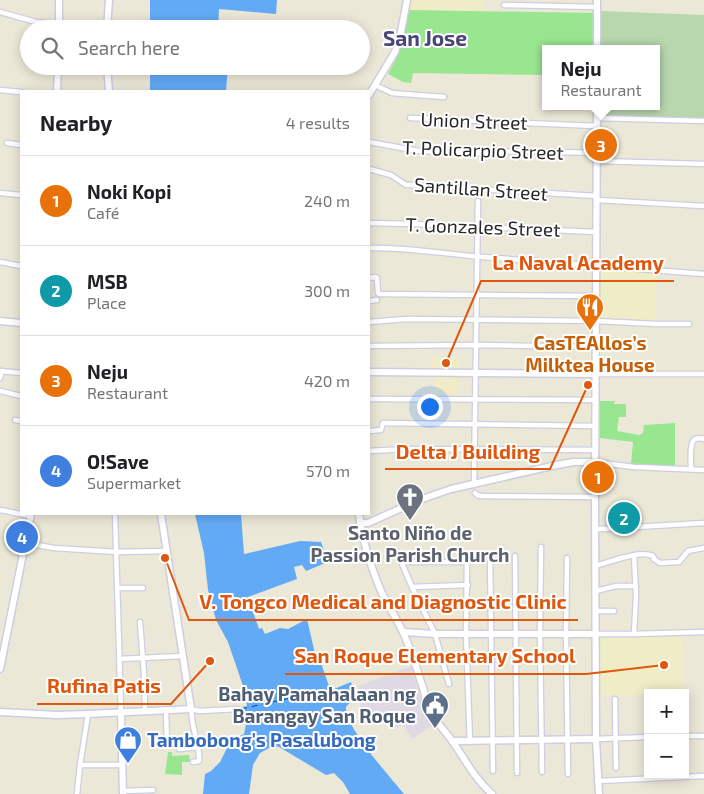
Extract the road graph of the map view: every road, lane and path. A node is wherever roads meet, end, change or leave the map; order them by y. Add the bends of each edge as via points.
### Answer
1 (59, 0) edge
2 (109, 0) edge
3 (407, 0) edge
4 (597, 3) edge
5 (504, 6) dead end
6 (0, 12) edge
7 (29, 20) edge
8 (59, 20) edge
9 (108, 20) edge
10 (597, 45) edge
11 (58, 75) edge
12 (108, 75) edge
13 (375, 85) junction
14 (0, 90) edge
15 (57, 90) edge
16 (109, 90) edge
17 (20, 92) edge
18 (370, 93) edge
19 (444, 97) dead end
20 (597, 110) edge
21 (410, 118) dead end
22 (704, 121) edge
23 (597, 122) junction
24 (370, 142) edge
25 (7, 143) dead end
26 (20, 145) edge
27 (597, 152) junction
28 (597, 161) junction
29 (704, 164) edge
30 (370, 169) edge
31 (0, 193) edge
32 (20, 195) edge
33 (597, 198) junction
34 (478, 201) dead end
35 (704, 206) edge
36 (370, 223) edge
37 (478, 226) junction
38 (597, 232) junction
39 (370, 248) edge
40 (477, 256) junction
41 (0, 262) edge
42 (20, 266) edge
43 (596, 266) junction
44 (704, 274) edge
45 (370, 278) edge
46 (477, 295) junction
47 (596, 296) junction
48 (377, 300) dead end
49 (370, 301) edge
50 (476, 320) junction
51 (0, 321) edge
52 (596, 321) junction
53 (370, 322) edge
54 (20, 323) edge
55 (688, 324) dead end
56 (476, 345) junction
57 (370, 346) edge
58 (596, 347) junction
59 (1, 371) edge
60 (370, 372) edge
61 (20, 373) edge
62 (476, 373) junction
63 (596, 374) junction
64 (704, 374) edge
65 (0, 378) edge
66 (0, 392) edge
67 (20, 396) edge
68 (370, 399) edge
69 (476, 399) junction
70 (596, 400) junction
71 (15, 420) dead end
72 (20, 421) edge
73 (475, 424) junction
74 (595, 426) junction
75 (370, 431) edge
76 (704, 439) edge
77 (475, 450) junction
78 (595, 450) junction
79 (370, 451) edge
80 (595, 462) junction
81 (691, 470) junction
82 (704, 470) edge
83 (474, 484) junction
84 (475, 493) dead end
85 (595, 497) junction
86 (0, 510) edge
87 (20, 513) edge
88 (31, 515) edge
89 (115, 515) edge
90 (161, 515) edge
91 (360, 515) edge
92 (360, 523) junction
93 (704, 523) edge
94 (596, 529) junction
95 (26, 543) junction
96 (541, 547) dead end
97 (704, 548) edge
98 (167, 551) junction
99 (117, 552) junction
100 (397, 552) dead end
101 (515, 556) dead end
102 (634, 556) junction
103 (490, 557) dead end
104 (567, 558) dead end
105 (402, 562) junction
106 (595, 566) junction
107 (468, 585) junction
108 (412, 586) junction
109 (636, 586) junction
110 (118, 588) junction
111 (143, 588) dead end
112 (596, 591) junction
113 (596, 611) junction
114 (614, 611) dead end
115 (140, 622) dead end
116 (403, 632) junction
117 (704, 632) edge
118 (435, 634) junction
119 (466, 634) junction
120 (492, 634) junction
121 (517, 634) junction
122 (540, 634) junction
123 (566, 634) junction
124 (596, 634) junction
125 (634, 634) junction
126 (183, 656) junction
127 (143, 658) junction
128 (120, 659) junction
129 (0, 669) edge
130 (449, 684) dead end
131 (615, 699) dead end
132 (191, 709) junction
133 (237, 709) dead end
134 (166, 710) junction
135 (145, 711) junction
136 (0, 712) edge
137 (121, 713) junction
138 (88, 714) junction
139 (689, 736) edge
140 (704, 736) edge
141 (644, 737) edge
142 (596, 738) junction
143 (616, 738) junction
144 (567, 739) junction
145 (517, 740) junction
146 (541, 740) junction
147 (452, 741) junction
148 (492, 741) junction
149 (470, 742) junction
150 (199, 747) junction
151 (193, 762) dead end
152 (80, 764) junction
153 (122, 765) junction
154 (616, 768) dead end
155 (493, 771) dead end
156 (542, 772) dead end
157 (517, 773) dead end
158 (568, 774) dead end
159 (704, 776) edge
160 (597, 781) junction
161 (153, 790) dead end
162 (123, 792) edge
163 (77, 794) edge
164 (492, 794) edge
165 (599, 794) edge

1 - 8 main road
2 - 9 main road
3 - 13 main road via 395,52
4 - 5 street
4 - 10 main road
6 - 7 street
11 - 15 main road
12 - 16 main road
13 - 18 main road
13 - 19 street via 392,93
14 - 17 street
20 - 23 main road
21 - 23 street, Union Street
22 - 23 street, Union Street
23 - 27 main road
24 - 27 street, T. Policarpio Street via 436,152
25 - 26 street
27 - 28 main road
28 - 29 street
28 - 33 main road
30 - 33 street, Santillan Street via 391,175 406,185
31 - 32 street
33 - 35 street, Santillan Street
33 - 38 main road
34 - 37 street
36 - 37 street, T. Gonzales Street
37 - 38 street, T. Gonzales Street
37 - 40 street
38 - 43 main road
39 - 40 street
40 - 43 street
40 - 46 street
41 - 42 street
43 - 44 street
43 - 47 main road
45 - 46 street via 377,278 379,294
46 - 47 street
46 - 50 street
47 - 52 main road
48 - 49 street
50 - 52 street
50 - 53 street
50 - 56 street
51 - 54 main road
52 - 55 street
52 - 58 main road
56 - 57 street
56 - 58 street
56 - 62 street
58 - 63 main road
59 - 61 street
59 - 65 street
60 - 62 main road
62 - 63 main road
62 - 69 street
63 - 64 street
63 - 70 main road
66 - 67 street
68 - 69 street
69 - 70 street
69 - 73 street
70 - 74 main road
71 - 72 street
73 - 74 street
73 - 75 street via 383,423 381,430
73 - 77 street
74 - 78 main road
76 - 81 street via 697,438 692,442
77 - 78 street
77 - 79 street
77 - 83 street
78 - 80 main road
80 - 81 street
80 - 83 main road via 573,462
80 - 85 main road
81 - 82 street
83 - 92 main road via 444,491 368,523
84 - 85 street via 481,496
85 - 94 main road
86 - 87 street
88 - 95 main road
89 - 99 street
90 - 98 main road
91 - 92 main road
92 - 116 main road via 382,592
93 - 94 street
94 - 106 main road
95 - 99 street
95 - 129 main road
96 - 122 street
97 - 102 street via 688,552 679,562 660,563 649,554
98 - 99 street
98 - 126 main road
99 - 110 street
100 - 105 street
101 - 121 street
102 - 106 street
102 - 109 street
103 - 120 street
104 - 123 street
105 - 107 street via 467,562
105 - 108 street
106 - 112 main road
107 - 108 street
107 - 119 street
108 - 118 street
109 - 112 street
109 - 125 street
110 - 111 street
110 - 128 street
112 - 113 main road
113 - 114 street
113 - 124 main road
115 - 127 street
116 - 118 main road
116 - 147 main road via 427,704
117 - 125 street
118 - 119 main road
118 - 130 street
119 - 120 main road
119 - 149 street
120 - 121 main road
120 - 148 street
121 - 122 main road
121 - 145 street
122 - 123 main road
122 - 146 street
123 - 124 main road
123 - 144 street
124 - 125 street
124 - 142 main road
126 - 127 street
126 - 132 main road
127 - 128 street
127 - 135 street
128 - 137 street
131 - 143 street
132 - 133 street
132 - 134 main road
132 - 150 street
134 - 135 main road
134 - 150 street via 167,745 178,744 179,749
135 - 137 main road
136 - 138 main road
137 - 138 main road
137 - 153 main road
138 - 152 street
139 - 140 street
141 - 143 street
142 - 143 street
142 - 144 main road
142 - 160 main road
143 - 154 street
144 - 146 main road
144 - 158 street
145 - 146 main road
145 - 148 main road
145 - 157 street
146 - 156 street
147 - 149 main road
147 - 164 main road via 466,764
148 - 149 main road
148 - 155 street
150 - 151 street via 199,761
152 - 153 street
152 - 163 street
153 - 162 main road
159 - 160 street
160 - 165 main road
161 - 162 street

